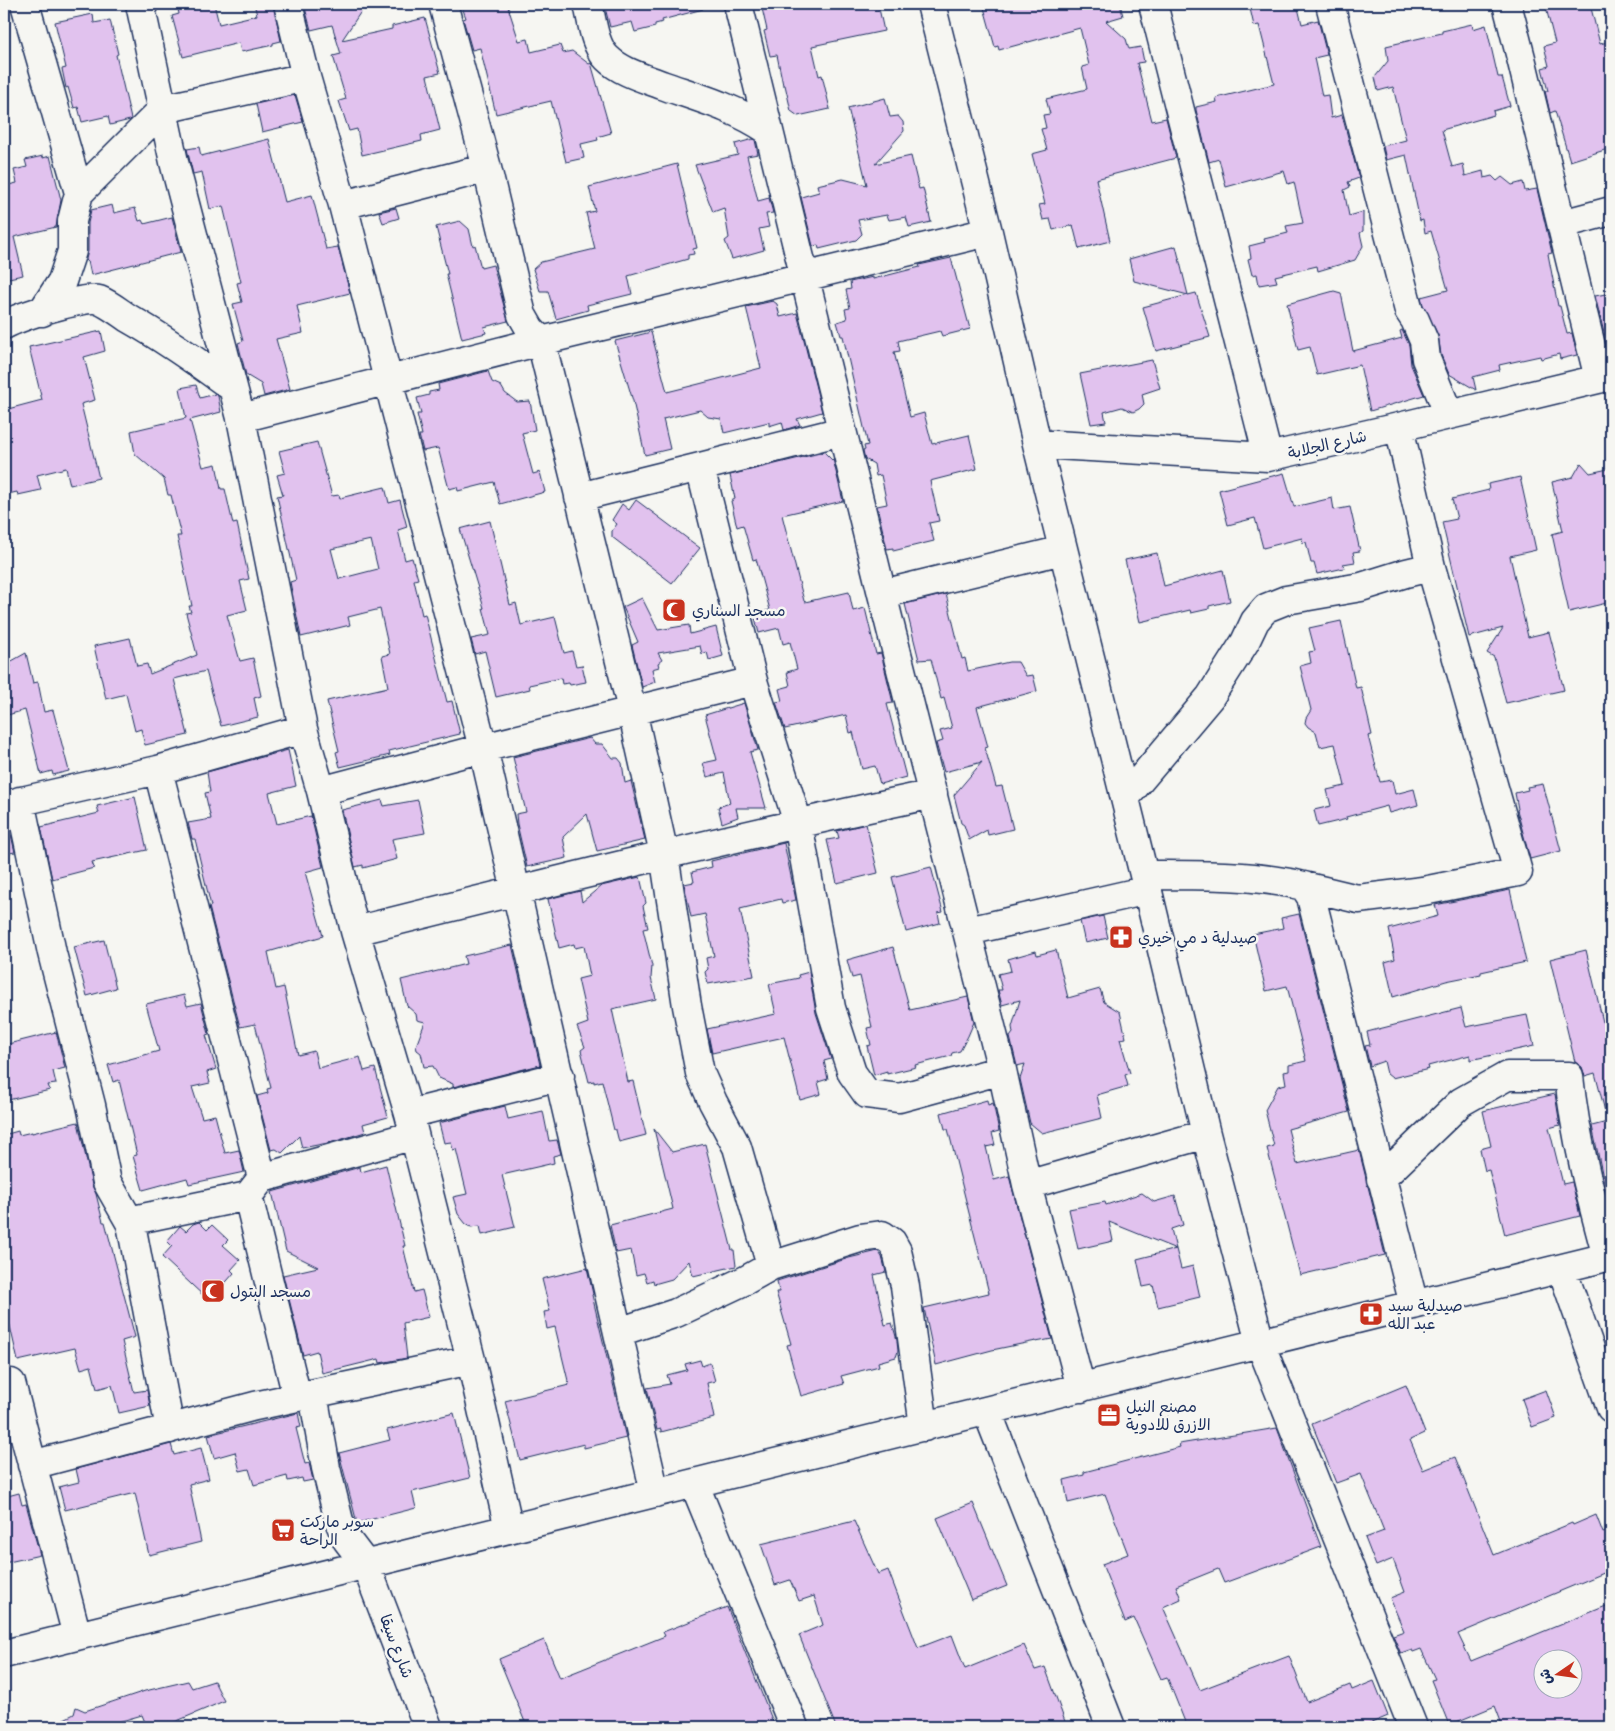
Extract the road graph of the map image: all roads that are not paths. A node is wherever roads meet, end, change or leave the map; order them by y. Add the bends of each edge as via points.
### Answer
1 (25, 4) edge
2 (140, 4) edge
3 (288, 4) edge
4 (443, 4) edge
5 (588, 4) edge
6 (738, 4) edge
7 (932, 4) edge
8 (1153, 4) edge
9 (1330, 4) edge
10 (1506, 4) edge
11 (306, 77) junction
12 (163, 108) junction
13 (768, 130) junction
14 (487, 168) junction
15 (79, 194) junction
16 (343, 206) junction
17 (1611, 211) edge
18 (1562, 224) junction
19 (988, 232) junction
20 (804, 277) junction
21 (42, 312) junction
22 (4, 325) edge
23 (541, 342) junction
24 (1605, 377) edge
25 (388, 381) junction
26 (233, 388) junction
27 (1448, 415) junction
28 (241, 418) junction
29 (1399, 427) junction
30 (842, 431) junction
31 (1037, 444) junction
32 (1268, 457) junction
33 (700, 467) junction
34 (579, 497) junction
35 (1063, 550) junction
36 (1431, 567) junction
37 (882, 594) junction
38 (752, 681) junction
39 (632, 710) junction
40 (303, 729) junction
41 (483, 748) junction
42 (158, 770) junction
43 (322, 792) junction
44 (933, 794) junction
45 (1125, 798) junction
46 (12, 803) edge
47 (798, 823) junction
48 (664, 854) junction
49 (1146, 882) junction
50 (1304, 886) junction
51 (516, 891) junction
52 (355, 931) junction
53 (968, 931) junction
54 (1002, 1070) junction
55 (560, 1076) junction
56 (411, 1124) junction
57 (1206, 1134) junction
58 (1381, 1179) junction
59 (1028, 1185) junction
60 (255, 1187) junction
61 (131, 1224) junction
62 (1609, 1257) edge
63 (771, 1266) junction
64 (1562, 1269) junction
65 (1414, 1305) junction
66 (619, 1332) junction
67 (1260, 1343) junction
68 (471, 1360) junction
69 (11, 1383) dead end
70 (1081, 1388) junction
71 (305, 1396) junction
72 (1611, 1408) edge
73 (986, 1411) junction
74 (924, 1427) junction
75 (170, 1428) junction
76 (32, 1465) junction
77 (694, 1484) junction
78 (655, 1493) junction
79 (510, 1529) junction
80 (366, 1565) junction
81 (77, 1636) junction
82 (4, 1654) edge
83 (428, 1727) edge
84 (794, 1727) edge
85 (1111, 1727) edge
86 (1413, 1727) edge

1 - 15 street
2 - 12 street
3 - 11 street
4 - 14 street
5 - 13 street via 598,43 606,57 619,67 731,109
6 - 13 street
7 - 19 street
8 - 32 street
9 - 27 street via 1409,311 1424,341 1426,359
10 - 18 street
11 - 12 street
11 - 16 street
12 - 15 street
12 - 26 street
13 - 20 street
14 - 16 street
14 - 23 street via 522,315
15 - 21 street via 72,220 72,251 62,281
16 - 25 street
17 - 18 street
18 - 24 street
19 - 20 street
19 - 31 street
20 - 23 street
20 - 30 street
21 - 22 street
21 - 26 street via 63,304 97,300 153,332
23 - 25 street
23 - 34 street
24 - 27 street, شارع الجلابة
25 - 28 street
25 - 41 street
26 - 28 street
27 - 29 street, شارع الجلابة
28 - 40 street
29 - 32 street, شارع الجلابة
29 - 36 street
30 - 33 street
30 - 37 street
31 - 32 street, شارع الجلابة
31 - 35 street
33 - 34 street
33 - 38 street
34 - 39 street
35 - 37 street
35 - 45 street
36 - 45 street via 1361,587 1286,600 1266,608 1210,697
36 - 50 street via 1518,872 1423,891 1358,899
37 - 44 street
38 - 39 street
38 - 47 street
39 - 41 street
39 - 48 street
40 - 42 street
40 - 43 street
41 - 43 street
41 - 51 street
42 - 46 street
42 - 60 street, شارع سيقا
43 - 52 street
44 - 47 street
44 - 53 street
45 - 49 street
46 - 61 street via 91,1105 107,1182
47 - 48 street
47 - 54 street via 831,1008 852,1073 867,1094 898,1098
48 - 51 street
48 - 63 street via 700,1073 737,1147
49 - 50 street via 1226,875
49 - 53 street
49 - 57 street
50 - 58 street via 1311,898
51 - 52 street
51 - 55 street
52 - 56 street
53 - 54 street
54 - 59 street
55 - 56 street
55 - 66 street
56 - 60 street
56 - 68 street
57 - 59 street
57 - 67 street
58 - 62 street via 1461,1102 1507,1076 1569,1076 1572,1111 1594,1209
58 - 65 street
59 - 70 street
60 - 61 street via 138,1219
60 - 71 street, شارع سيقا
61 - 75 street
62 - 64 street
63 - 66 street via 676,1313
63 - 74 street via 860,1238 882,1236 892,1242 905,1286
64 - 65 street
64 - 72 street
65 - 67 street
66 - 78 street
67 - 70 street
67 - 86 street
68 - 71 street
68 - 79 street
69 - 76 street
70 - 73 street
71 - 75 street
71 - 80 street, شارع سيقا via 339,1521 347,1540
73 - 74 street
73 - 85 street
74 - 77 street
75 - 76 street
76 - 81 street
77 - 78 street
77 - 84 street
78 - 79 street
79 - 80 street
80 - 81 street
80 - 83 street, شارع سيقا
81 - 82 street

